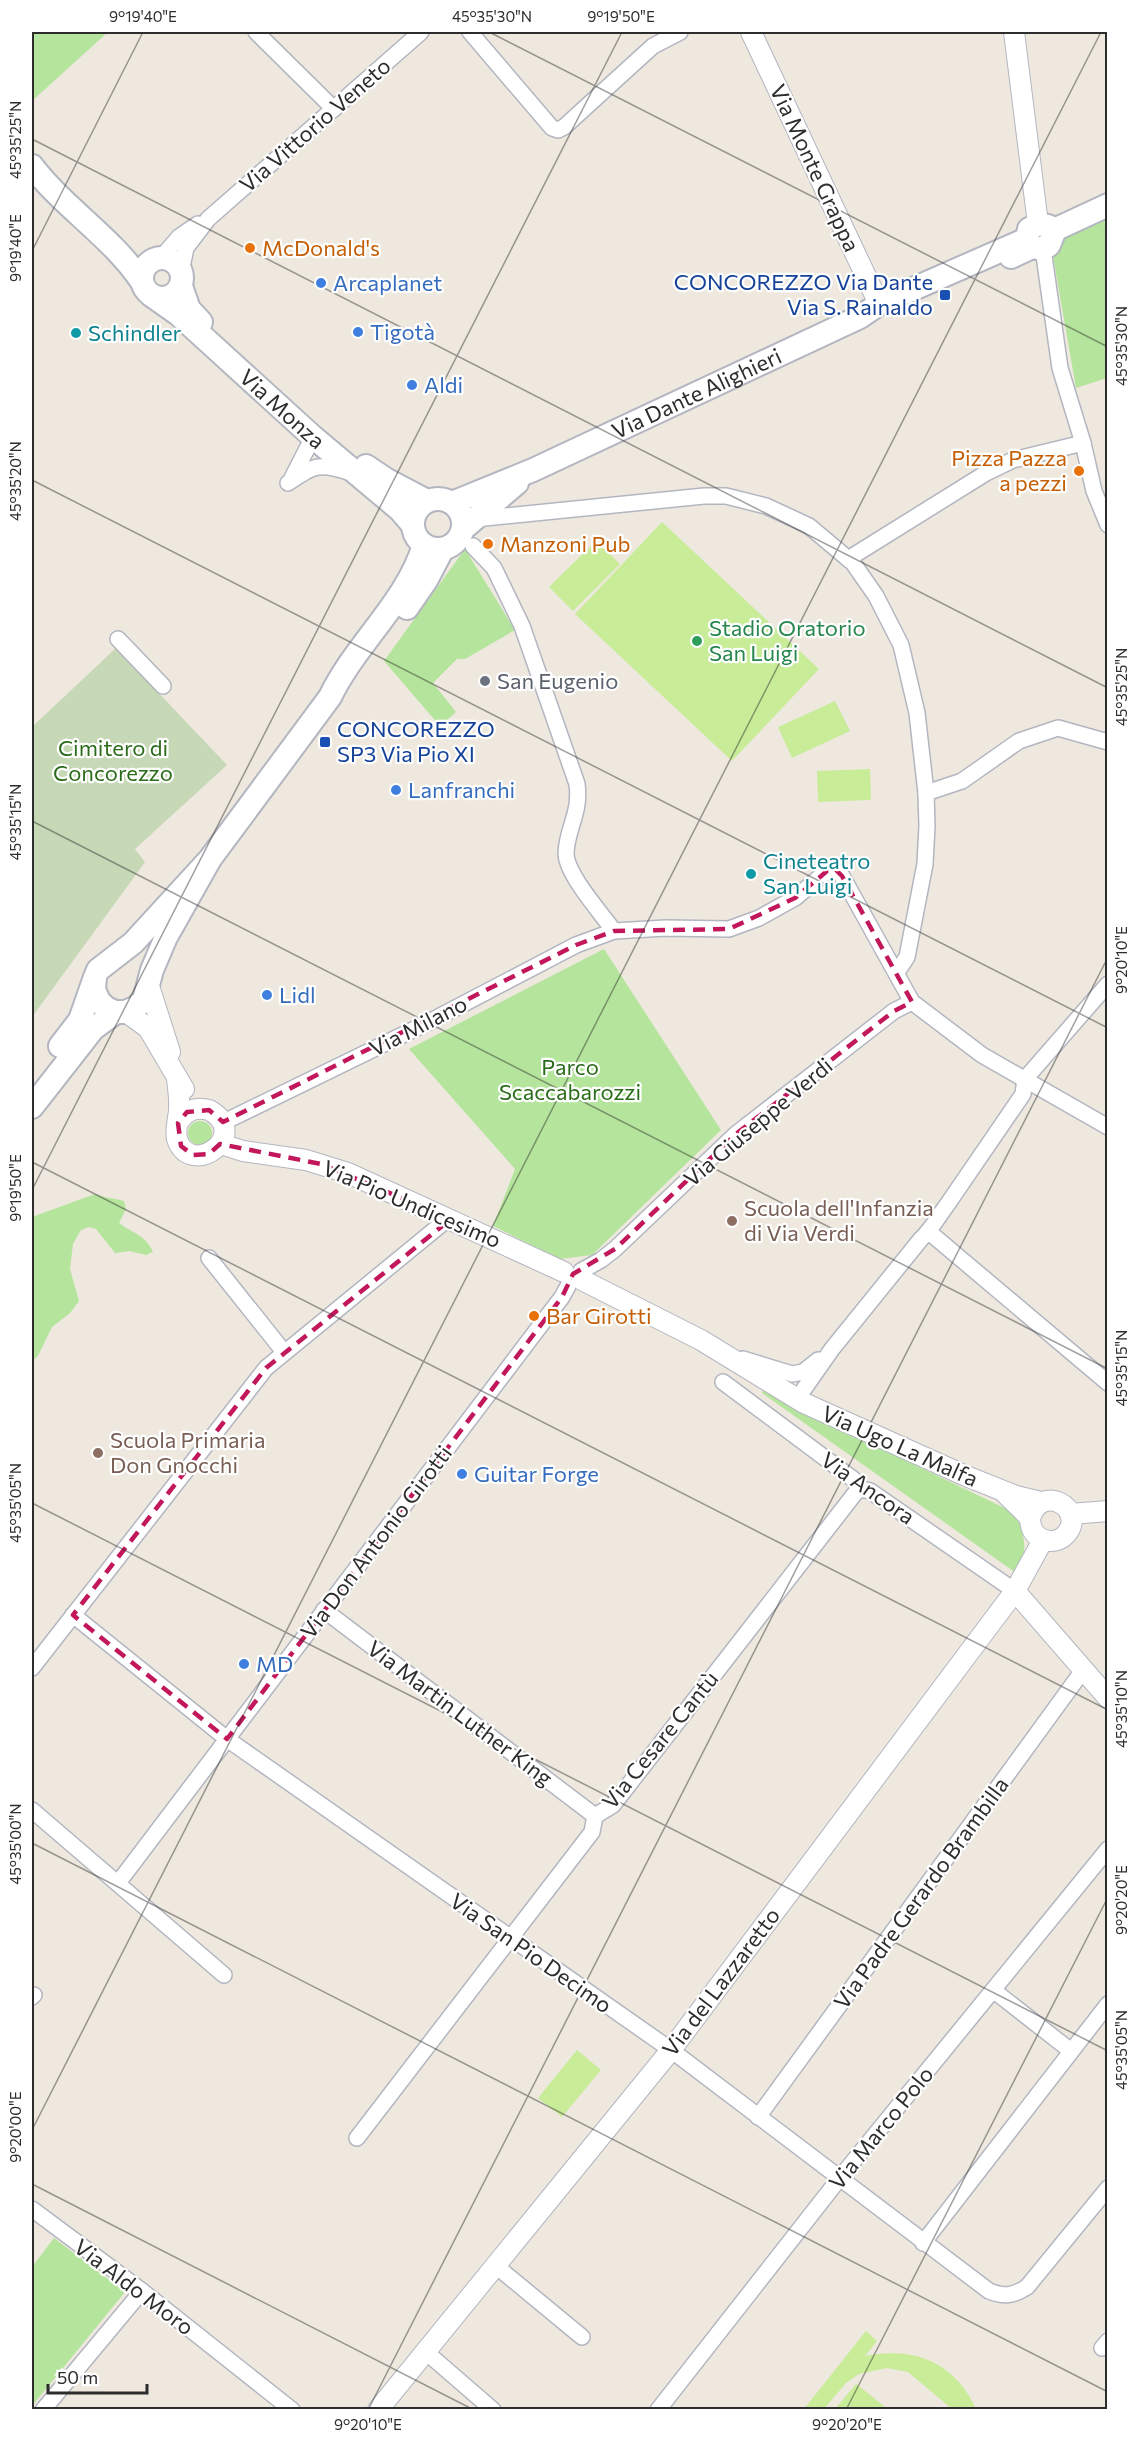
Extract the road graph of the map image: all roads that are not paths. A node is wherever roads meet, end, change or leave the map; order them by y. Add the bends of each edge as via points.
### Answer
1 (256, 32) edge
2 (422, 32) edge
3 (470, 32) edge
4 (680, 32) edge
5 (751, 32) edge
6 (1014, 32) edge
7 (334, 109) junction
8 (32, 166) edge
9 (39, 182) edge
10 (1107, 205) edge
11 (208, 219) junction
12 (101, 236) junction
13 (1038, 238) junction
14 (159, 259) junction
15 (181, 279) junction
16 (147, 289) junction
17 (879, 304) junction
18 (860, 317) junction
19 (313, 437) junction
20 (1083, 442) junction
21 (533, 470) junction
22 (358, 476) junction
23 (427, 501) junction
24 (452, 503) junction
25 (412, 524) junction
26 (1107, 525) edge
27 (470, 532) junction
28 (433, 548) junction
29 (848, 559) junction
30 (118, 639) dead end
31 (163, 686) dead end
32 (1107, 742) edge
33 (926, 793) junction
34 (210, 859) junction
35 (614, 931) junction
36 (103, 968) junction
37 (897, 972) junction
38 (148, 983) junction
39 (1107, 984) edge
40 (912, 1002) junction
41 (121, 1012) junction
42 (176, 1075) junction
43 (1025, 1079) junction
44 (32, 1086) edge
45 (32, 1107) edge
46 (202, 1108) junction
47 (178, 1123) junction
48 (222, 1123) junction
49 (1107, 1127) edge
50 (221, 1144) junction
51 (449, 1218) junction
52 (929, 1232) junction
53 (209, 1258) dead end
54 (574, 1277) junction
55 (718, 1349) junction
56 (831, 1349) junction
57 (284, 1352) junction
58 (723, 1382) dead end
59 (1107, 1383) edge
60 (797, 1399) junction
61 (862, 1489) junction
62 (1036, 1510) junction
63 (1107, 1511) edge
64 (1070, 1514) junction
65 (1043, 1540) junction
66 (1015, 1591) junction
67 (324, 1611) junction
68 (73, 1615) junction
69 (32, 1668) edge
70 (1084, 1669) junction
71 (1107, 1698) edge
72 (227, 1740) junction
73 (32, 1810) edge
74 (596, 1816) junction
75 (1107, 1849) edge
76 (118, 1883) junction
77 (509, 1939) junction
78 (224, 1975) dead end
79 (993, 1990) junction
80 (1107, 2004) edge
81 (671, 2050) junction
82 (1071, 2051) junction
83 (758, 2117) junction
84 (357, 2138) dead end
85 (839, 2179) junction
86 (1107, 2188) edge
87 (32, 2209) edge
88 (923, 2243) junction
89 (496, 2266) junction
90 (142, 2291) junction
91 (582, 2337) dead end
92 (426, 2352) junction
93 (44, 2409) edge
94 (292, 2409) edge
95 (378, 2409) edge
96 (493, 2409) edge
97 (658, 2409) edge

1 - 7 street
2 - 7 street, Via Vittorio Veneto
3 - 4 street via 552,128 558,130 653,46
5 - 17 street, Via Monte Grappa
6 - 13 street
7 - 11 street, Via Vittorio Veneto
8 - 9 main road, Via Monza
9 - 12 main road, Via Monza
10 - 13 main road, Via Dante Alighieri
11 - 14 street, Via Vittorio Veneto via 186,231
11 - 15 street, Via Vittorio Veneto via 186,248
12 - 14 main road, Via Monza via 126,250
12 - 16 main road, Via Monza
13 - 17 main road, Via Dante Alighieri
13 - 18 main road, Via Dante Alighieri via 884,314
13 - 20 street via 1060,368
14 - 15 main road via 175,263
14 - 16 main road via 145,267
15 - 16 main road via 170,297 162,299
15 - 23 main road, Via Monza via 186,304 193,314 325,435 387,480
16 - 19 main road, Via Monza
17 - 18 main road, Via Dante Alighieri
18 - 21 main road, Via Dante Alighieri
19 - 22 main road, Via Monza
19 - 22 street via 288,483 320,465
20 - 26 street
20 - 29 street via 1013,459
21 - 24 main road, Via Dante Alighieri
21 - 27 main road, Via Dante Alighieri
22 - 25 main road, Via Monza
23 - 24 main road
23 - 25 main road via 417,510
24 - 27 main road
25 - 28 main road via 414,533
27 - 28 main road via 456,543
27 - 29 street via 704,496 726,496 766,506 809,526
27 - 35 street via 494,568 522,626 577,784 579,801 566,853 571,870
28 - 34 main road via 419,559 398,598 342,672 330,697
29 - 33 street via 876,596 901,645 917,713
30 - 31 street
32 - 33 street via 1058,728 1019,741 963,781
33 - 37 street via 925,864 907,957
34 - 36 main road via 133,943
34 - 38 main road via 166,937
35 - 37 street, Via Milano via 729,929 759,918 795,898 827,871 836,870
35 - 48 street, Via Milano via 576,945
36 - 38 main road via 124,958 136,962 145,971
36 - 41 main road via 94,990 106,1008
36 - 44 main road via 80,1020
37 - 40 street
38 - 41 main road via 142,1002
38 - 42 street
39 - 43 street
40 - 43 street via 982,1055
40 - 54 street, Via Giuseppe Verdi via 894,1011 736,1134 615,1249
41 - 42 street via 148,1028
41 - 45 main road via 93,1029
42 - 46 street
42 - 47 street
43 - 49 street
43 - 52 street via 1023,1094
46 - 47 street via 188,1112
46 - 48 street via 214,1113
47 - 50 street via 177,1139 186,1151 201,1156
48 - 50 street
50 - 51 street, Via Pio Undicesimo via 335,1168
51 - 54 street, Via Pio Undicesimo
51 - 57 street
52 - 56 street
52 - 59 street
53 - 57 street
54 - 55 street, Via Pio Undicesimo
54 - 67 street, Via Don Antonio Girotti
55 - 56 street via 796,1374 807,1370
55 - 60 street, Via Pio Undicesimo
56 - 60 street
57 - 68 street via 258,1377
58 - 61 street, Via Ancora
60 - 62 street, Via Ugo La Malfa via 1003,1491
61 - 66 street, Via Ancora
61 - 74 street, Via Cesare Cantù via 613,1805
62 - 64 street, Via Ugo La Malfa via 1055,1501
62 - 65 street, Via Ugo La Malfa via 1033,1531
63 - 64 street
64 - 65 street via 1067,1533 1056,1540
65 - 66 street, Via del Lazzaretto
66 - 70 street
66 - 81 street, Via del Lazzaretto
67 - 72 street, Via Don Antonio Girotti
67 - 74 street, Via Martin Luther King
68 - 69 street
68 - 72 street, Via San Pio Decimo
70 - 71 street
70 - 83 street, Via Padre Gerardo Brambilla
72 - 76 street, Via Don Antonio Girotti
72 - 77 street, Via San Pio Decimo
73 - 76 street
74 - 77 street, Via Cesare Cantù via 591,1832
75 - 79 street, Via Marco Polo
76 - 78 street
77 - 81 street, Via San Pio Decimo
77 - 84 street, Via Cesare Cantù
79 - 82 street
79 - 85 street, Via Marco Polo
80 - 82 street
81 - 83 street, Via San Pio Decimo
81 - 89 street, Via del Lazzaretto
82 - 88 street
83 - 85 street, Via San Pio Decimo
85 - 88 street, Via San Pio Decimo
85 - 97 street, Via Marco Polo
86 - 88 street, Via San Pio Decimo via 1028,2287 1017,2294 1002,2296 989,2291
87 - 90 street, Via Aldo Moro
89 - 91 street
89 - 92 street, Via del Lazzaretto
90 - 93 street
90 - 94 street, Via Aldo Moro
92 - 95 street, Via del Lazzaretto
92 - 96 street

